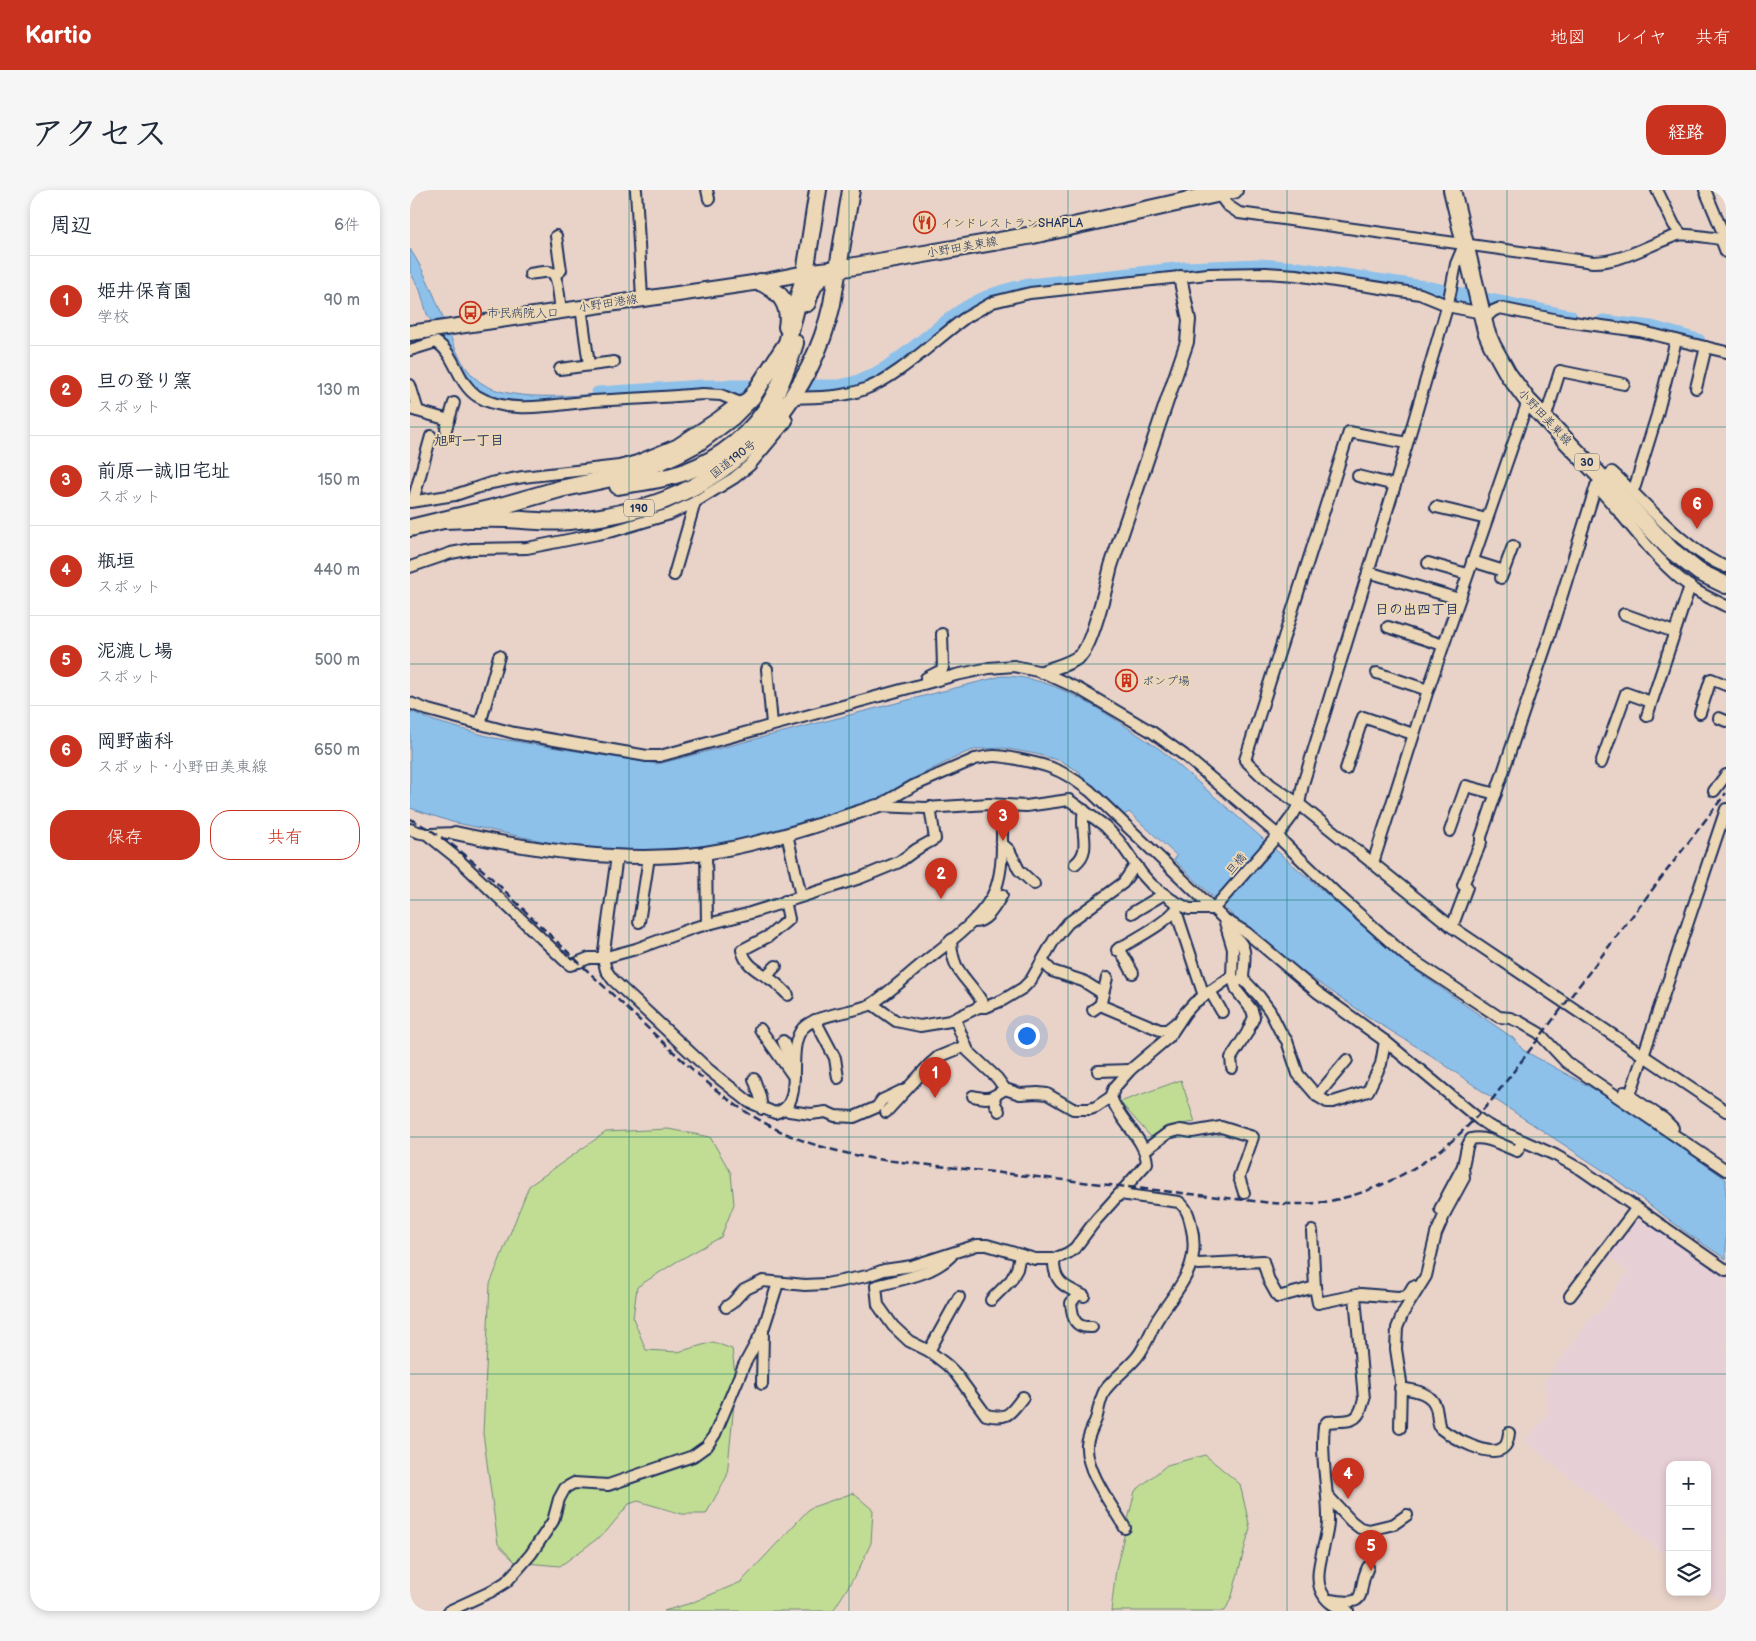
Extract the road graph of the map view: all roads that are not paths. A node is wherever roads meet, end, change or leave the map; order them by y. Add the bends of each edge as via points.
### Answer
1 (636, 190) edge
2 (818, 190) edge
3 (851, 190) edge
4 (1234, 190) edge
5 (1452, 190) edge
6 (1657, 190) edge
7 (1705, 190) edge
8 (1218, 193) junction
9 (1681, 234) junction
10 (556, 236) dead end
11 (1721, 239) junction
12 (1465, 244) junction
13 (1726, 252) edge
14 (838, 269) junction
15 (805, 273) junction
16 (530, 274) dead end
17 (555, 275) junction
18 (1180, 277) junction
19 (760, 282) junction
20 (642, 298) junction
21 (1448, 302) junction
22 (581, 307) junction
23 (561, 310) junction
24 (1482, 315) junction
25 (410, 333) edge
26 (1676, 340) junction
27 (1706, 347) junction
28 (410, 350) edge
29 (1726, 352) edge
30 (614, 362) dead end
31 (589, 365) junction
32 (560, 369) dead end
33 (771, 379) junction
34 (1624, 384) dead end
35 (410, 385) edge
36 (1696, 388) dead end
37 (745, 401) junction
38 (785, 401) junction
39 (1528, 401) junction
40 (454, 402) dead end
41 (414, 410) edge
42 (1545, 418) junction
43 (430, 436) dead end
44 (1407, 443) junction
45 (1358, 476) dead end
46 (1600, 483) junction
47 (1395, 484) junction
48 (1632, 490) junction
49 (412, 502) edge
50 (695, 502) junction
51 (497, 507) junction
52 (1436, 507) dead end
53 (1487, 519) junction
54 (444, 520) junction
55 (410, 528) edge
56 (1513, 546) dead end
57 (1472, 561) junction
58 (1428, 563) dead end
59 (410, 567) edge
60 (1726, 568) edge
61 (1368, 572) junction
62 (1467, 574) junction
63 (674, 575) dead end
64 (1690, 586) junction
65 (1726, 586) edge
66 (1458, 599) junction
67 (1726, 606) edge
68 (1624, 614) dead end
69 (1388, 627) dead end
70 (1674, 632) junction
71 (942, 634) dead end
72 (1443, 645) junction
73 (499, 656) dead end
74 (766, 668) dead end
75 (1042, 672) junction
76 (1377, 673) dead end
77 (917, 685) junction
78 (1726, 685) edge
79 (1428, 690) junction
80 (410, 702) edge
81 (1651, 702) junction
82 (1700, 713) dead end
83 (1647, 716) dead end
84 (480, 724) junction
85 (772, 724) junction
86 (1413, 734) junction
87 (1601, 763) dead end
88 (1346, 769) dead end
89 (1726, 775) edge
90 (1714, 791) dead end
91 (1496, 794) junction
92 (1298, 804) junction
93 (1002, 805) junction
94 (878, 806) junction
95 (930, 807) junction
96 (1726, 809) edge
97 (1084, 810) junction
98 (410, 829) edge
99 (1450, 831) dead end
100 (455, 833) joint
101 (787, 834) junction
102 (428, 836) junction
103 (1277, 837) junction
104 (1001, 843) junction
105 (706, 852) junction
106 (617, 856) junction
107 (649, 856) junction
108 (1373, 863) junction
109 (1075, 864) dead end
110 (1137, 866) junction
111 (1034, 884) dead end
112 (1164, 894) junction
113 (1002, 895) dead end
114 (800, 896) junction
115 (785, 901) junction
116 (1215, 907) junction
117 (1178, 908) junction
118 (1132, 914) dead end
119 (1224, 919) junction
120 (639, 922) dead end
121 (972, 922) junction
122 (707, 924) junction
123 (1452, 927) junction
124 (951, 940) junction
125 (603, 958) junction
126 (1042, 961) junction
127 (776, 966) dead end
128 (1133, 973) dead end
129 (766, 976) junction
130 (1107, 978) dead end
131 (1236, 979) junction
132 (1102, 993) junction
133 (1207, 994) junction
134 (788, 995) dead end
135 (872, 1004) junction
136 (979, 1007) junction
137 (1222, 1012) dead end
138 (1183, 1016) junction
139 (955, 1019) junction
140 (1147, 1019) dead end
141 (815, 1020) junction
142 (760, 1029) dead end
143 (783, 1041) dead end
144 (1385, 1041) junction
145 (965, 1046) junction
146 (1644, 1055) junction
147 (794, 1060) junction
148 (1347, 1060) dead end
149 (1232, 1068) dead end
150 (1130, 1070) junction
151 (1098, 1071) dead end
152 (794, 1077) junction
153 (838, 1078) dead end
154 (1590, 1078) junction
155 (754, 1079) dead end
156 (1005, 1089) junction
157 (904, 1091) junction
158 (974, 1096) dead end
159 (1317, 1096) junction
160 (1630, 1096) junction
161 (994, 1097) junction
162 (1111, 1097) junction
163 (762, 1108) junction
164 (785, 1108) junction
165 (999, 1111) dead end
166 (1726, 1111) edge
167 (886, 1112) dead end
168 (1523, 1141) junction
169 (1688, 1145) junction
170 (1144, 1150) junction
171 (1463, 1166) junction
172 (1726, 1170) edge
173 (1244, 1193) dead end
174 (1120, 1194) junction
175 (1636, 1209) junction
176 (1312, 1231) dead end
177 (955, 1252) junction
178 (1020, 1255) junction
179 (1054, 1258) junction
180 (1192, 1262) junction
181 (1726, 1270) edge
182 (778, 1283) junction
183 (1315, 1287) junction
184 (1355, 1296) junction
185 (1570, 1296) dead end
186 (959, 1297) dead end
187 (991, 1300) dead end
188 (726, 1307) dead end
189 (1092, 1326) dead end
190 (763, 1330) junction
191 (929, 1351) junction
192 (762, 1384) dead end
193 (1400, 1388) junction
194 (1024, 1397) dead end
195 (1400, 1428) dead end
196 (1509, 1433) dead end
197 (1328, 1496) junction
198 (1407, 1515) dead end
199 (1125, 1528) dead end
200 (1368, 1567) dead end
201 (1326, 1599) junction
202 (449, 1611) edge
203 (1348, 1611) edge

1 - 20 street
2 - 15 main road, 国道190号 / 190
3 - 14 main road, 国道190号 / 190
4 - 8 main road, 小野田美東線
5 - 12 main road, 小野田美東線 / 30
6 - 9 street
7 - 11 street via 1723,233
8 - 12 street via 1239,213
8 - 14 main road, 小野田美東線 via 1033,235
9 - 11 street
9 - 12 street via 1620,259 1603,262
10 - 17 street via 561,270
11 - 13 street
12 - 21 street, 旦橋 via 1456,264
12 - 24 main road, 小野田美東線 / 30
14 - 15 main road, 小野田美東線
14 - 33 main road via 822,276 812,286 794,345
14 - 38 main road, 国道190号 / 190 via 829,320 802,381
15 - 19 main road, 小野田港線
15 - 33 main road, 国道190号 / 190 via 787,343
16 - 17 street via 549,272
17 - 23 street
18 - 21 street via 1266,272 1420,294
18 - 38 street via 1030,292 993,302 964,318 884,380 837,396
18 - 75 street via 1189,320 1187,342 1088,644 1072,661
19 - 20 main road, 小野田港線
19 - 33 main road via 780,295 787,309 786,328
20 - 22 main road, 小野田港線
21 - 24 street via 1452,307
21 - 44 street, 旦橋
22 - 23 main road, 小野田港線
22 - 31 street
23 - 25 main road, 小野田港線
24 - 26 street via 1500,308
24 - 39 main road, 小野田美東線 / 30 via 1499,360
26 - 27 street
26 - 48 street via 1657,415
27 - 29 street
27 - 36 street
28 - 37 street via 436,342 470,391 478,397 522,408 703,394
30 - 31 street
31 - 32 street
33 - 37 main road, 国道190号 / 190
33 - 38 main road
34 - 42 street via 1560,371
35 - 41 street
37 - 49 street via 676,445 637,461 523,477 455,495
37 - 51 main road, 国道190号 / 190 via 732,417 696,444 659,462 621,476
38 - 50 street via 787,421 750,465
38 - 51 main road via 725,452 684,472 650,481
38 - 54 main road, 国道190号 / 190 via 756,442 700,483 664,501 624,512 567,521
39 - 42 main road, 小野田美東線 / 30
39 - 53 street
40 - 41 street via 448,424
42 - 46 main road, 小野田美東線 / 30
43 - 49 street
44 - 47 street, 旦橋
44 - 92 street via 1349,432 1245,760 1271,785
45 - 47 street
46 - 48 street via 1612,472
46 - 64 street via 1666,565
46 - 65 main road, 小野田美東線 / 30 via 1687,564
46 - 91 street
47 - 61 street, 旦橋
48 - 60 street via 1696,551
50 - 59 street via 670,514 613,531 527,548 472,549
50 - 63 street
51 - 54 main road, 国道190号 / 190
52 - 53 street
53 - 57 street
54 - 55 main road, 国道190号 / 190
56 - 57 street via 1502,575
57 - 62 street
58 - 62 street
61 - 66 street
61 - 92 street, 旦橋
62 - 66 street
64 - 67 street
64 - 70 street
66 - 72 street
68 - 70 street
69 - 72 street
70 - 81 street
71 - 77 street via 944,667
72 - 79 street
73 - 84 street
74 - 85 street
75 - 77 street via 1014,666 989,668
75 - 103 street via 1079,689 1152,732 1184,755
76 - 79 street
77 - 85 street
78 - 82 street via 1711,679
79 - 86 street
80 - 84 street
81 - 83 street
81 - 87 street via 1626,693
84 - 85 street via 514,734 660,756
86 - 88 street via 1363,717
86 - 108 street
89 - 90 street
91 - 99 street via 1466,786
91 - 123 street via 1463,885 1467,887
92 - 103 street, 旦橋
92 - 108 street
93 - 95 street
93 - 97 street via 1026,806 1069,800
93 - 104 street
94 - 95 street
94 - 101 street
94 - 116 street via 913,786 975,759 995,756 1054,768 1090,791
95 - 114 street via 935,839 899,862
96 - 146 street
97 - 109 street via 1085,850
97 - 110 street via 1105,826
98 - 102 street
100 - 102 street
100 - 106 street via 580,854
101 - 105 street
101 - 114 street
102 - 125 street via 458,859 570,965 589,958
103 - 116 street, 旦橋
103 - 154 street via 1406,955 1499,1017 1529,1026 1566,1062
104 - 111 street via 1009,850 1019,870
104 - 121 street via 1002,859 995,890
105 - 107 street
105 - 122 street
106 - 107 street
106 - 125 street
107 - 120 street
108 - 123 street
110 - 112 street
110 - 126 street via 1123,883 1068,923
112 - 117 street
112 - 118 street
113 - 121 street via 986,918
114 - 115 street
115 - 122 street
115 - 129 street via 789,919 769,936 742,950 750,966
116 - 117 street
116 - 119 street
117 - 128 street via 1118,949
117 - 133 street
119 - 131 street via 1233,949
119 - 144 street via 1247,933 1317,992
121 - 124 street
122 - 125 street
123 - 146 street
124 - 135 street
124 - 136 street via 951,955 960,975 982,1002
125 - 163 street via 606,970 625,992 727,1086
126 - 132 street via 1052,970 1083,981
126 - 136 street via 1023,988 1003,1000
127 - 129 street
129 - 134 street
130 - 132 street
131 - 133 street
131 - 149 street via 1237,991 1254,1017 1230,1058
131 - 159 street via 1260,996 1287,1041 1298,1074
132 - 138 street via 1096,1008 1160,1030 1167,1030
133 - 137 street
133 - 138 street
135 - 139 street via 896,1022 908,1025 927,1026
135 - 141 street
136 - 139 street
138 - 140 street via 1165,1026
138 - 150 street via 1169,1037
139 - 145 street
141 - 147 street via 802,1028
141 - 153 street via 835,1058
142 - 152 street
143 - 147 street
144 - 159 street via 1381,1064 1368,1091 1333,1102
144 - 168 street via 1480,1120
145 - 156 street
145 - 157 street via 938,1058
146 - 160 street
146 - 166 street
147 - 152 street
148 - 159 street
150 - 151 street
150 - 162 street
152 - 164 street via 791,1100
154 - 160 street via 1594,1076 1603,1080
154 - 169 street
155 - 163 street
156 - 161 street
156 - 162 street via 1020,1094 1047,1094 1073,1109 1081,1110 1096,1107
157 - 164 street via 854,1117 826,1112 810,1114
157 - 167 street
158 - 161 street
160 - 169 street via 1664,1119
161 - 165 street
162 - 170 street
163 - 164 street via 775,1113
168 - 171 street via 1517,1151 1484,1139 1471,1139
168 - 175 street via 1582,1170
169 - 172 street
170 - 173 street via 1180,1130 1192,1132 1221,1127 1253,1137 1239,1177
170 - 174 street via 1147,1163
171 - 184 street via 1439,1210 1429,1237 1422,1272 1407,1296
171 - 193 street via 1464,1178 1436,1234 1426,1276 1397,1328
174 - 179 street via 1075,1248
174 - 180 street via 1175,1201 1185,1206 1193,1233
175 - 181 street
175 - 185 street
176 - 183 street
177 - 178 street via 977,1244
177 - 182 street via 912,1266 826,1284
177 - 191 street via 934,1268 876,1286 878,1304 894,1326 909,1341
178 - 179 street via 1035,1259
178 - 187 street via 1011,1280
179 - 189 street via 1060,1283 1081,1295 1071,1303 1077,1324
180 - 183 street via 1263,1261 1278,1297
180 - 199 street via 1182,1285 1157,1320 1139,1355 1104,1390 1088,1438 1089,1462
182 - 188 street via 763,1281 752,1284
182 - 190 street
183 - 184 street via 1318,1303
184 - 197 street via 1364,1400 1357,1418 1327,1422 1324,1426
186 - 191 street
190 - 192 street
190 - 202 street via 707,1446 693,1456 608,1485 574,1483 565,1488 553,1521 531,1554 506,1582
191 - 194 street via 956,1374 986,1415 1000,1418 1009,1414
193 - 195 street
193 - 196 street via 1423,1392 1430,1397 1436,1406 1440,1428 1478,1448 1486,1451 1502,1449
197 - 198 street via 1360,1528 1369,1530 1394,1524
197 - 201 street via 1328,1525 1319,1580
200 - 201 street via 1358,1600
201 - 203 street via 1332,1606

